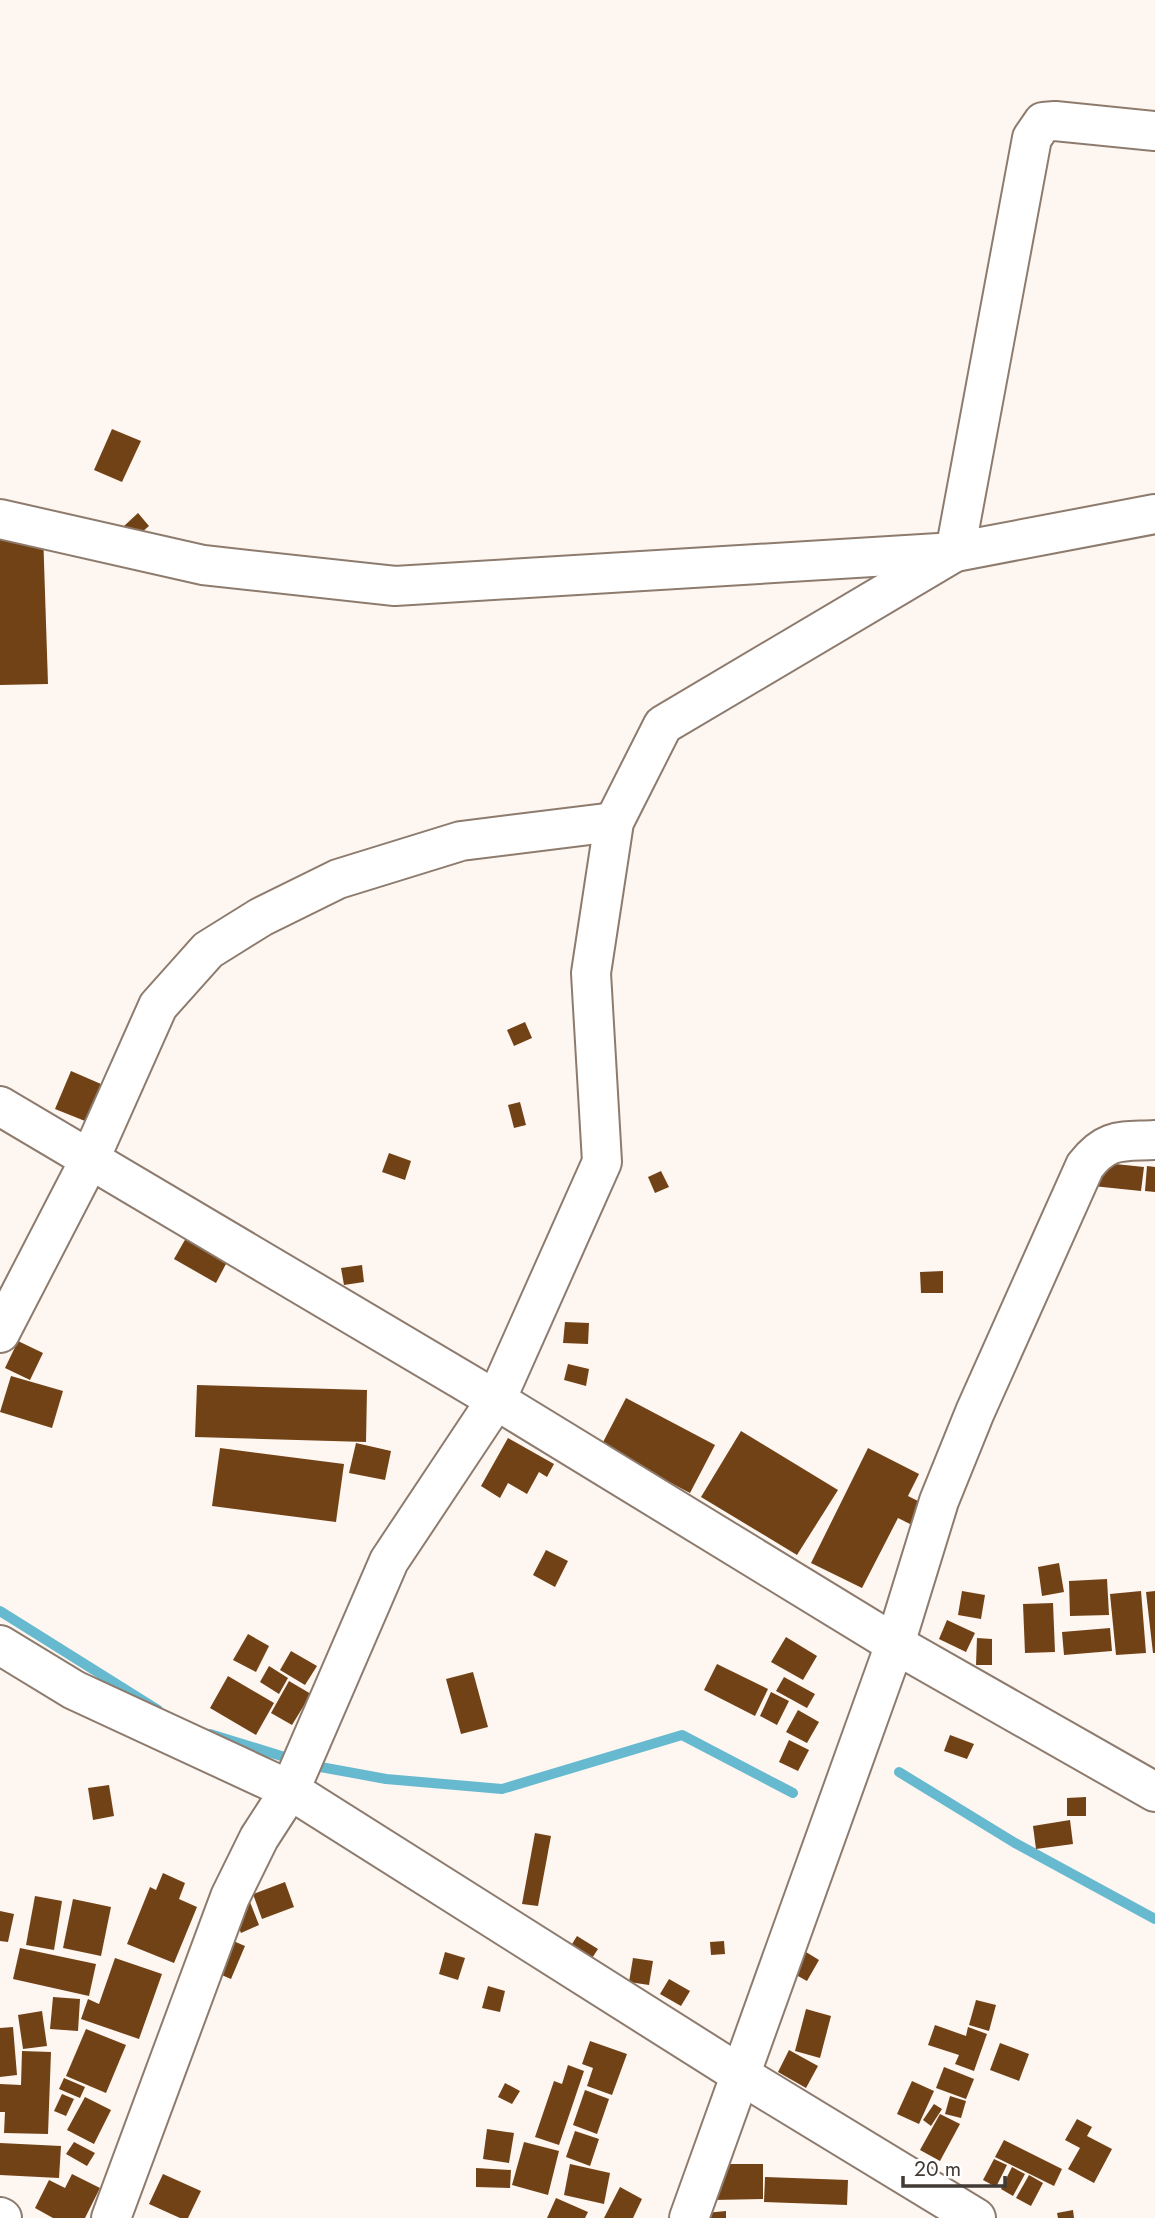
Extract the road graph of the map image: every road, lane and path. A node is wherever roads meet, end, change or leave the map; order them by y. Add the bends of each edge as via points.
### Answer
1 (1155, 131) edge
2 (1155, 514) edge
3 (0, 519) edge
4 (955, 552) junction
5 (614, 822) junction
6 (0, 1106) edge
7 (1155, 1140) edge
8 (89, 1161) junction
9 (0, 1333) edge
10 (496, 1400) junction
11 (895, 1644) junction
12 (0, 1645) edge
13 (290, 1790) junction
14 (1155, 1792) edge
15 (741, 2075) junction
16 (111, 2218) edge
17 (689, 2218) edge
18 (976, 2218) edge

1 - 4 street via 1055,121 1043,122 1032,138
2 - 4 street
3 - 4 street via 203,565 395,586
4 - 5 street via 663,724
5 - 8 street via 461,841 338,879 208,950 158,1006
5 - 10 street via 591,973 603,1162
6 - 8 street
7 - 11 street via 1110,1143 1096,1150 1085,1166 939,1501
8 - 9 street
8 - 10 street
10 - 11 street
10 - 13 street via 389,1561
11 - 14 street
11 - 15 street
12 - 13 street via 74,1690
13 - 15 street
13 - 16 street via 259,1838 230,1897
15 - 17 street
15 - 18 street

